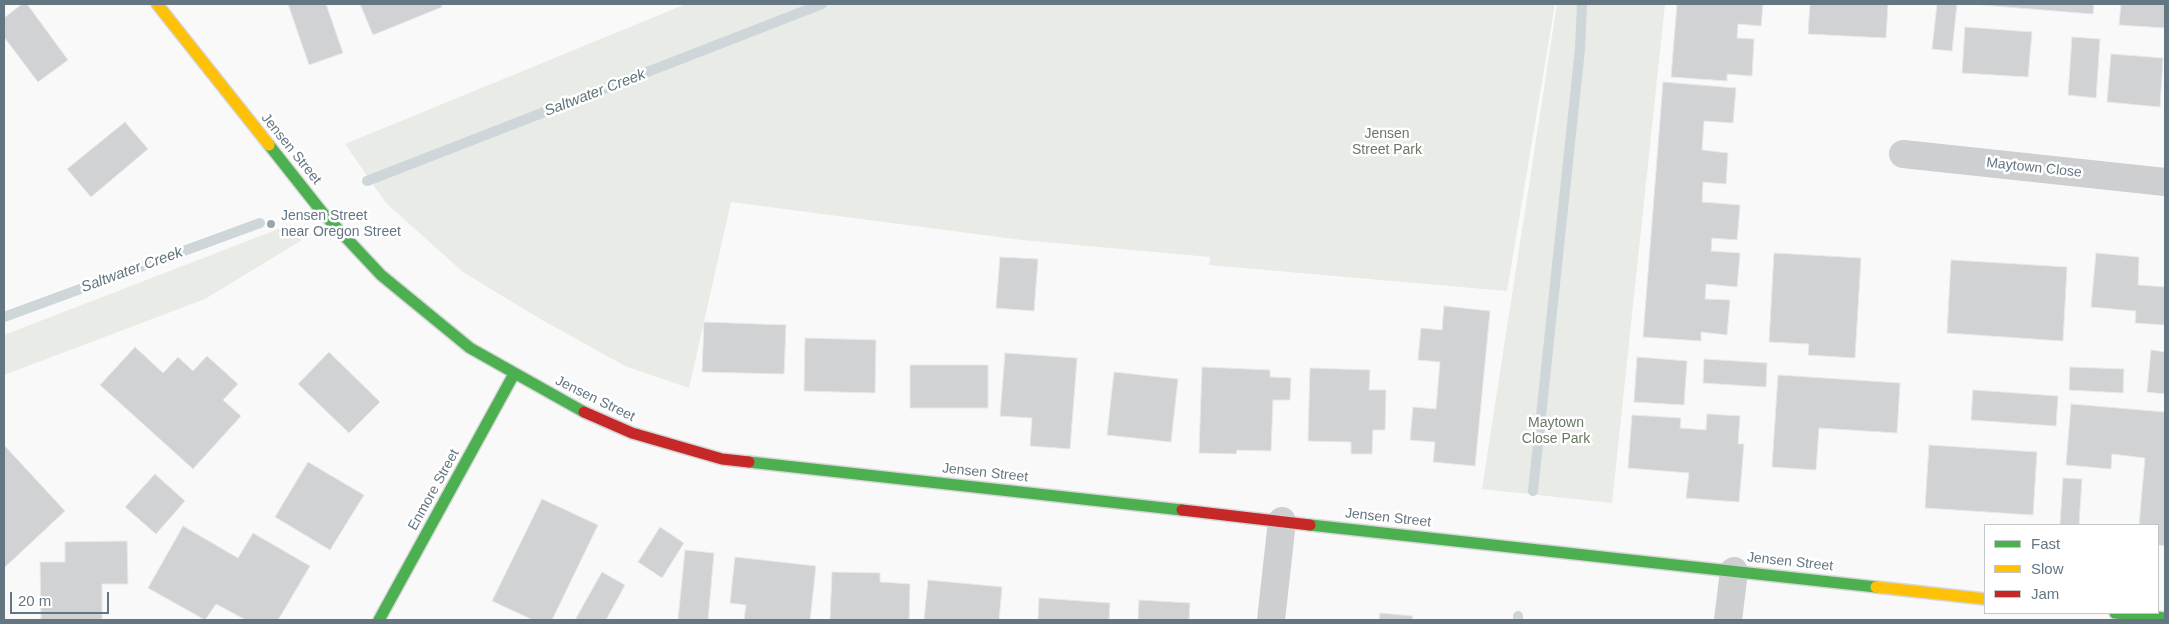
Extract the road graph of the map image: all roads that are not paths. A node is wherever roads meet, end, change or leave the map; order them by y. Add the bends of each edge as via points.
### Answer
1 (157, 4) edge
2 (1902, 154) dead end
3 (2165, 182) edge
4 (514, 374) junction
5 (1282, 521) junction
6 (1734, 571) junction
7 (1984, 598) edge
8 (2125, 614) edge
9 (2165, 618) edge
10 (379, 620) edge
11 (1271, 620) edge
12 (1728, 620) edge

1 - 4 street, Jensen Street via 301,186 375,268 470,348
2 - 3 street, Maytown Close
4 - 5 street, Jensen Street via 577,409 632,433 722,459
4 - 10 street, Enmore Street
5 - 6 street, Jensen Street
5 - 11 street
6 - 7 street, Jensen Street
6 - 12 street
8 - 9 street

